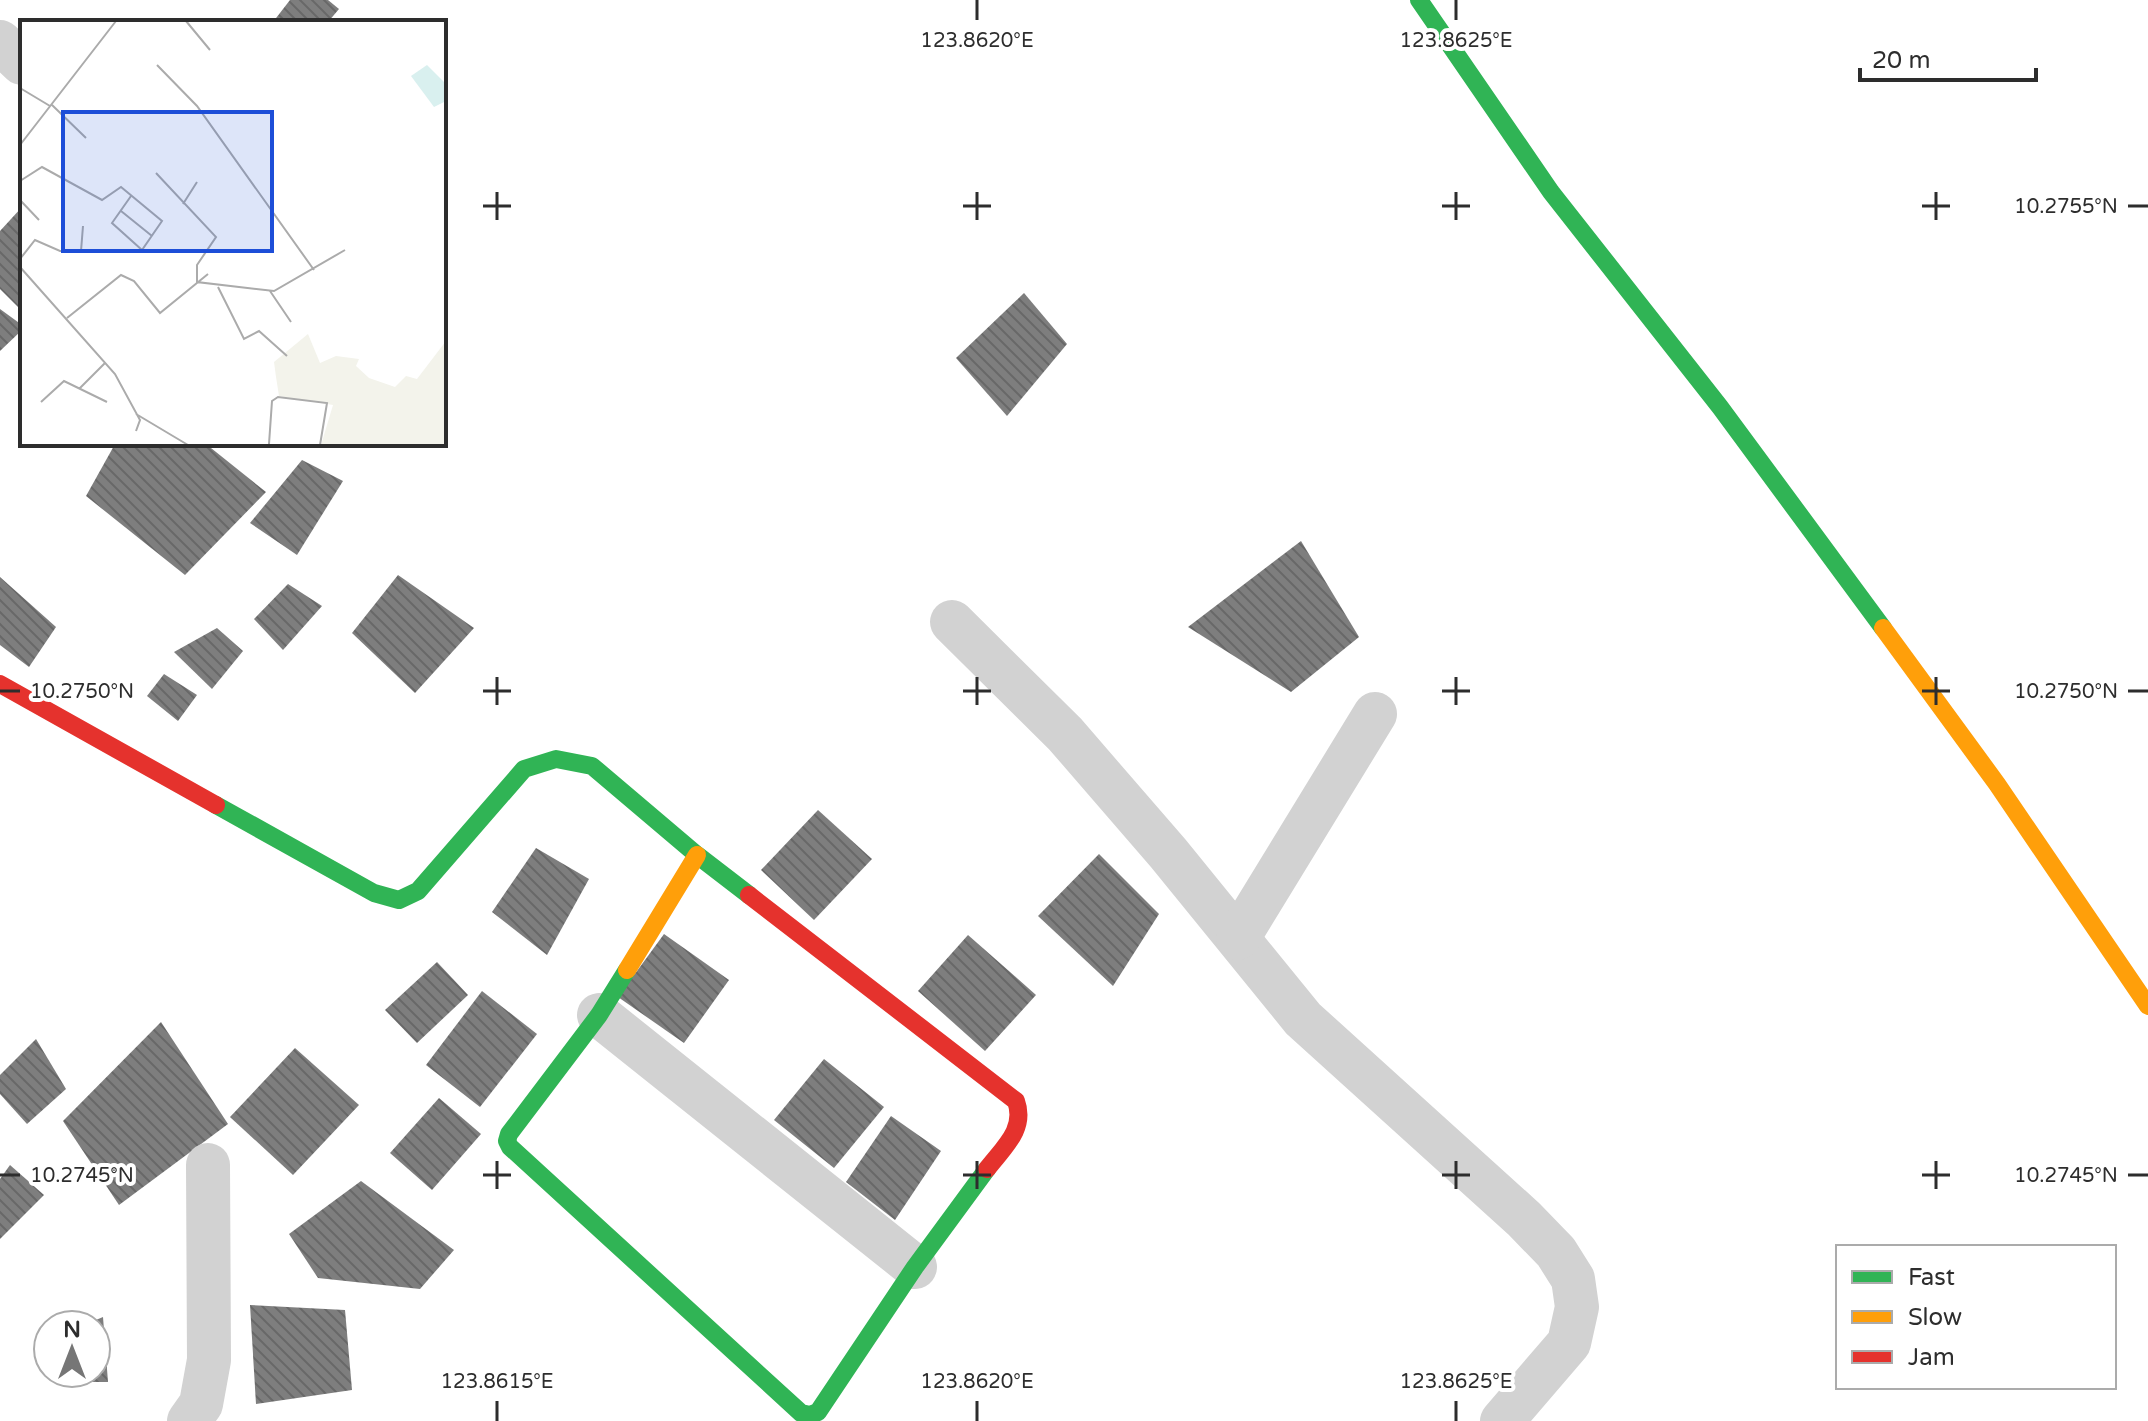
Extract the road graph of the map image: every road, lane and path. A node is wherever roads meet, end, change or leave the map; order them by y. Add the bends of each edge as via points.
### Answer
1 (1419, 0) edge
2 (0, 42) edge
3 (20, 61) edge
4 (952, 622) dead end
5 (0, 684) edge
6 (1375, 714) dead end
7 (697, 855) junction
8 (1238, 938) junction
9 (2148, 1006) edge
10 (599, 1015) junction
11 (208, 1165) dead end
12 (915, 1267) junction
13 (189, 1421) edge
14 (1502, 1421) edge

1 - 9 street via 1551,192 1720,407 1997,784
2 - 3 street
4 - 8 street via 1065,734
5 - 7 street via 374,893 399,900 418,891 524,769 556,759 592,766
6 - 8 street
7 - 10 street
7 - 12 street via 1016,1101 1021,1115 1015,1132
8 - 14 street via 1303,1019 1524,1219 1573,1279 1577,1307 1569,1343
10 - 12 street
10 - 12 street via 509,1134 510,1147 801,1413 818,1412
11 - 13 street via 209,1360 201,1404

